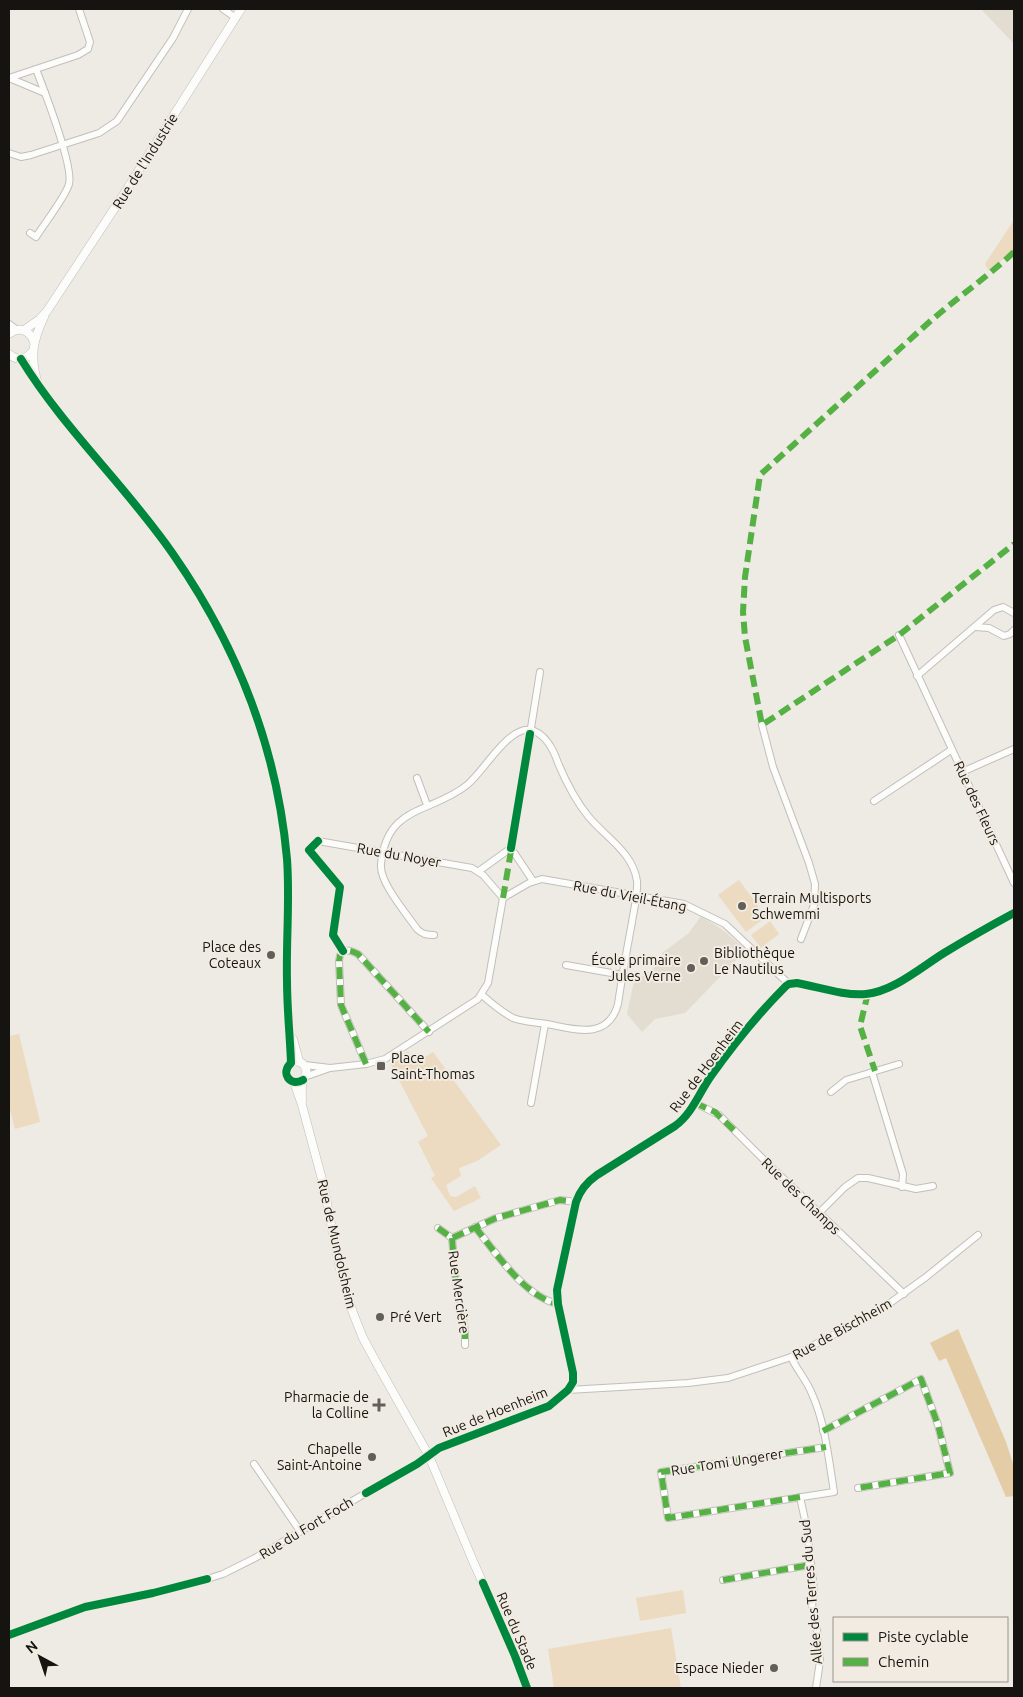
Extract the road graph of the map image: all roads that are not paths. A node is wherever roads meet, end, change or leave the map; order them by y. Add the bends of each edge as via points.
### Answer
1 (79, 9) edge
2 (188, 9) edge
3 (223, 9) edge
4 (240, 9) edge
5 (236, 18) junction
6 (36, 69) junction
7 (45, 93) junction
8 (63, 145) junction
9 (9, 153) edge
10 (30, 233) dead end
11 (46, 311) junction
12 (9, 324) edge
13 (21, 330) junction
14 (9, 334) edge
15 (34, 342) junction
16 (32, 352) junction
17 (9, 354) edge
18 (21, 359) junction
19 (39, 387) junction
20 (1014, 614) edge
21 (975, 627) junction
22 (1014, 630) edge
23 (899, 634) dead end
24 (540, 672) dead end
25 (917, 676) junction
26 (762, 725) dead end
27 (531, 732) junction
28 (1014, 749) edge
29 (952, 750) junction
30 (962, 772) junction
31 (418, 778) dead end
32 (874, 801) dead end
33 (428, 805) junction
34 (318, 841) dead end
35 (383, 852) junction
36 (480, 871) junction
37 (533, 881) junction
38 (1014, 884) edge
39 (636, 896) junction
40 (503, 898) junction
41 (1014, 913) edge
42 (434, 935) dead end
43 (800, 939) dead end
44 (566, 965) dead end
45 (623, 975) junction
46 (788, 984) junction
47 (482, 995) junction
48 (545, 1024) junction
49 (429, 1032) junction
50 (298, 1063) junction
51 (366, 1064) junction
52 (899, 1064) dead end
53 (330, 1068) junction
54 (872, 1072) junction
55 (305, 1078) junction
56 (294, 1082) junction
57 (831, 1092) dead end
58 (531, 1103) dead end
59 (695, 1103) junction
60 (302, 1105) junction
61 (933, 1186) dead end
62 (902, 1187) junction
63 (576, 1202) junction
64 (820, 1214) junction
65 (475, 1227) junction
66 (438, 1228) dead end
67 (978, 1235) dead end
68 (452, 1238) junction
69 (904, 1294) junction
70 (558, 1304) junction
71 (465, 1345) dead end
72 (791, 1357) junction
73 (568, 1390) junction
74 (823, 1431) junction
75 (826, 1446) junction
76 (429, 1456) junction
77 (254, 1464) dead end
78 (858, 1488) dead end
79 (800, 1497) junction
80 (300, 1531) junction
81 (810, 1565) junction
82 (207, 1579) dead end
83 (723, 1580) dead end
84 (527, 1688) edge
85 (816, 1688) edge

1 - 6 street via 90,46 85,52
2 - 8 street via 173,38 117,121 100,133
3 - 5 street
4 - 5 street, Rue de l'Industrie
5 - 11 street, Rue de l'Industrie
6 - 7 street
6 - 7 street via 9,78
7 - 8 street
8 - 9 street via 26,156
8 - 10 street via 70,174 68,189 36,237
11 - 13 street, Rue de l'Industrie via 40,319
11 - 15 street, Rue de l'Industrie
12 - 13 street
13 - 14 street, Rue de l'Industrie
13 - 15 street via 31,335
15 - 16 street, Rue de l'Industrie
16 - 18 street
16 - 19 street
17 - 18 street
18 - 19 street
19 - 50 street via 175,556 232,652 248,690 271,763 285,835 287,981 290,1030
20 - 21 street via 1003,607 998,608
21 - 22 street via 989,628 1004,636
21 - 25 street
23 - 25 street, Rue des Fleurs
24 - 27 street
25 - 29 street, Rue des Fleurs
26 - 43 street via 773,767 815,884 814,904
27 - 33 street via 516,734 504,742 469,783
27 - 39 street via 542,737 554,752 580,806 628,858 636,876
28 - 30 street
29 - 30 street, Rue des Fleurs
29 - 32 street, Rue des Fleurs
30 - 38 street, Rue des Fleurs
31 - 33 street
33 - 35 street via 395,826 388,835
34 - 35 street, Rue du Noyer
35 - 36 street, Rue du Noyer
35 - 42 street via 381,870 385,883 417,929
36 - 37 street via 511,848
36 - 40 street
37 - 39 street, Rue du Vieil-Étang via 542,879
37 - 40 street
39 - 45 street
39 - 46 street, Rue du Vieil-Étang via 684,904 711,916 735,933
40 - 47 street via 488,983
41 - 46 street via 882,990 854,994
44 - 45 street
45 - 48 street via 616,1010 605,1024 586,1030
46 - 59 street, Rue de Hoenheim via 721,1062
47 - 48 street via 514,1018
47 - 49 street
48 - 58 street
49 - 51 street via 385,1059
49 - 51 street via 358,954 343,951 340,954 341,1005
50 - 53 street
50 - 55 street via 307,1070
50 - 56 street via 287,1066 286,1076
51 - 53 street
52 - 54 street
53 - 55 street
54 - 57 street via 846,1080
54 - 62 street via 903,1174
55 - 56 street
55 - 60 street, Rue de Mundolsheim
56 - 60 street, Rue de Mundolsheim
59 - 63 street, Rue de Hoenheim via 675,1126 591,1179 580,1191
59 - 64 street, Rue des Champs via 719,1114
60 - 76 street, Rue de Mundolsheim via 353,1313 363,1338
61 - 62 street
62 - 64 street via 858,1178 844,1187
63 - 65 street, Rue Mercière via 560,1200
63 - 70 street, Rue de Hoenheim via 558,1283
64 - 69 street, Rue des Champs
65 - 68 street, Rue Mercière
65 - 70 street via 528,1289 544,1300
66 - 68 street, Rue Mercière
67 - 69 street, Rue de Bischheim
68 - 71 street, Rue Mercière
69 - 72 street, Rue de Bischheim
70 - 73 street, Rue de Hoenheim via 573,1373 573,1382
72 - 73 street, Rue de Bischheim via 728,1378
72 - 74 street via 812,1394
73 - 76 street, Rue de Hoenheim via 549,1406 438,1448
74 - 75 street
74 - 78 street via 921,1379 938,1425 950,1473
75 - 79 street, Rue Tomi Ungerer via 834,1492
75 - 79 street, Rue Tomi Ungerer via 661,1472 668,1518
76 - 80 street, Rue du Fort Foch
76 - 84 street, Rue du Stade
77 - 80 street
79 - 81 street, Allée des Terres du Sud
80 - 82 street, Rue du Fort Foch via 255,1558
81 - 83 street
81 - 85 street, Allée des Terres du Sud via 820,1661

